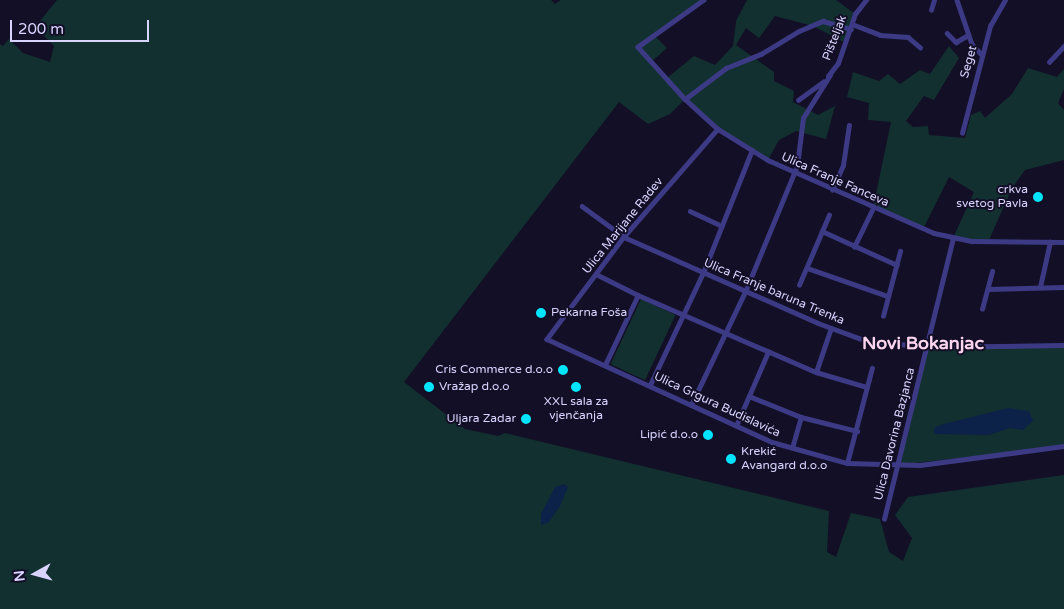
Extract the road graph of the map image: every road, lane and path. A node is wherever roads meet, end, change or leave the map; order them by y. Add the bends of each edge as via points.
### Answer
1 (704, 0) edge
2 (866, 0) edge
3 (934, 0) edge
4 (957, 0) edge
5 (1005, 0) edge
6 (931, 10) dead end
7 (851, 27) junction
8 (947, 33) dead end
9 (968, 35) junction
10 (1064, 46) edge
11 (920, 47) dead end
12 (981, 54) junction
13 (1049, 62) dead end
14 (830, 75) junction
15 (684, 99) junction
16 (798, 100) dead end
17 (849, 125) dead end
18 (718, 129) junction
19 (962, 133) dead end
20 (752, 150) junction
21 (794, 173) junction
22 (832, 190) junction
23 (582, 206) dead end
24 (873, 208) junction
25 (690, 211) dead end
26 (829, 215) dead end
27 (722, 226) junction
28 (822, 231) junction
29 (624, 237) junction
30 (953, 238) junction
31 (1050, 242) junction
32 (1064, 242) edge
33 (854, 247) junction
34 (900, 251) dead end
35 (897, 265) junction
36 (807, 268) junction
37 (992, 271) dead end
38 (703, 273) junction
39 (596, 274) junction
40 (799, 285) dead end
41 (1064, 287) edge
42 (1040, 288) junction
43 (988, 289) junction
44 (745, 292) junction
45 (638, 296) junction
46 (888, 296) junction
47 (982, 309) dead end
48 (684, 315) junction
49 (883, 316) dead end
50 (830, 328) junction
51 (726, 334) junction
52 (547, 339) joint
53 (1064, 345) edge
54 (926, 347) junction
55 (768, 352) junction
56 (605, 364) junction
57 (872, 368) dead end
58 (816, 372) junction
59 (650, 385) junction
60 (867, 387) junction
61 (749, 396) junction
62 (691, 405) junction
63 (801, 417) junction
64 (736, 426) junction
65 (857, 431) junction
66 (1064, 446) edge
67 (792, 448) junction
68 (847, 463) junction
69 (898, 465) junction
70 (884, 519) dead end

1 - 15 street, Ulica Franje Fanceva via 638,47
2 - 7 street, Pišteljak
3 - 6 street
4 - 9 street
5 - 12 street, Seget via 990,26
7 - 11 street via 880,35 908,37
7 - 14 street, Pišteljak
7 - 15 street via 823,21 799,31 761,54 726,68
8 - 9 street via 956,42
9 - 12 street
10 - 13 street
12 - 19 street, Seget
14 - 16 street, Pišteljak via 817,89
14 - 21 street via 803,118
15 - 18 street, Ulica Franje Fanceva
17 - 22 street via 843,165
18 - 20 street, Ulica Franje Fanceva
18 - 29 street, Ulica Marijane Radev
20 - 21 street, Ulica Franje Fanceva
20 - 27 street
21 - 22 street, Ulica Franje Fanceva
21 - 44 street
22 - 24 street, Ulica Franje Fanceva
23 - 29 street, Ulica Franje baruna Trenka
24 - 30 street, Ulica Franje Fanceva via 934,234
24 - 33 street
25 - 27 street
26 - 28 street
27 - 38 street
28 - 33 street
28 - 36 street
29 - 38 street, Ulica Franje baruna Trenka
29 - 39 street, Ulica Marijane Radev
30 - 31 street, Ulica Franje Fanceva via 972,242
30 - 54 street, Ulica Davorina Bazjanca
31 - 32 street, Ulica Franje Fanceva
31 - 42 street
33 - 35 street
34 - 35 street
35 - 46 street
36 - 40 street
36 - 46 street
37 - 43 street
38 - 44 street, Ulica Franje baruna Trenka
38 - 48 street
39 - 45 street
39 - 52 street, Ulica Marijane Radev
41 - 42 street
42 - 43 street
43 - 47 street
44 - 50 street, Ulica Franje baruna Trenka
44 - 51 street
45 - 48 street
45 - 56 street
46 - 49 street
48 - 51 street
48 - 59 street
50 - 54 street, Ulica Franje baruna Trenka via 864,340
50 - 58 street
51 - 55 street
51 - 62 street
52 - 56 street, Ulica Grgura Budislavića
53 - 54 street, Ulica Franje baruna Trenka
54 - 69 street, Ulica Davorina Bazjanca
55 - 58 street
55 - 61 street
56 - 59 street, Ulica Grgura Budislavića
57 - 60 street
58 - 60 street
59 - 62 street, Ulica Grgura Budislavića
60 - 65 street
61 - 63 street
61 - 64 street
62 - 64 street, Ulica Grgura Budislavića
63 - 65 street
63 - 67 street
64 - 67 street, Ulica Grgura Budislavića
65 - 68 street
66 - 69 street, Ulica Grgura Budislavića
67 - 68 street, Ulica Grgura Budislavića
68 - 69 street, Ulica Grgura Budislavića
69 - 70 street, Ulica Davorina Bazjanca

